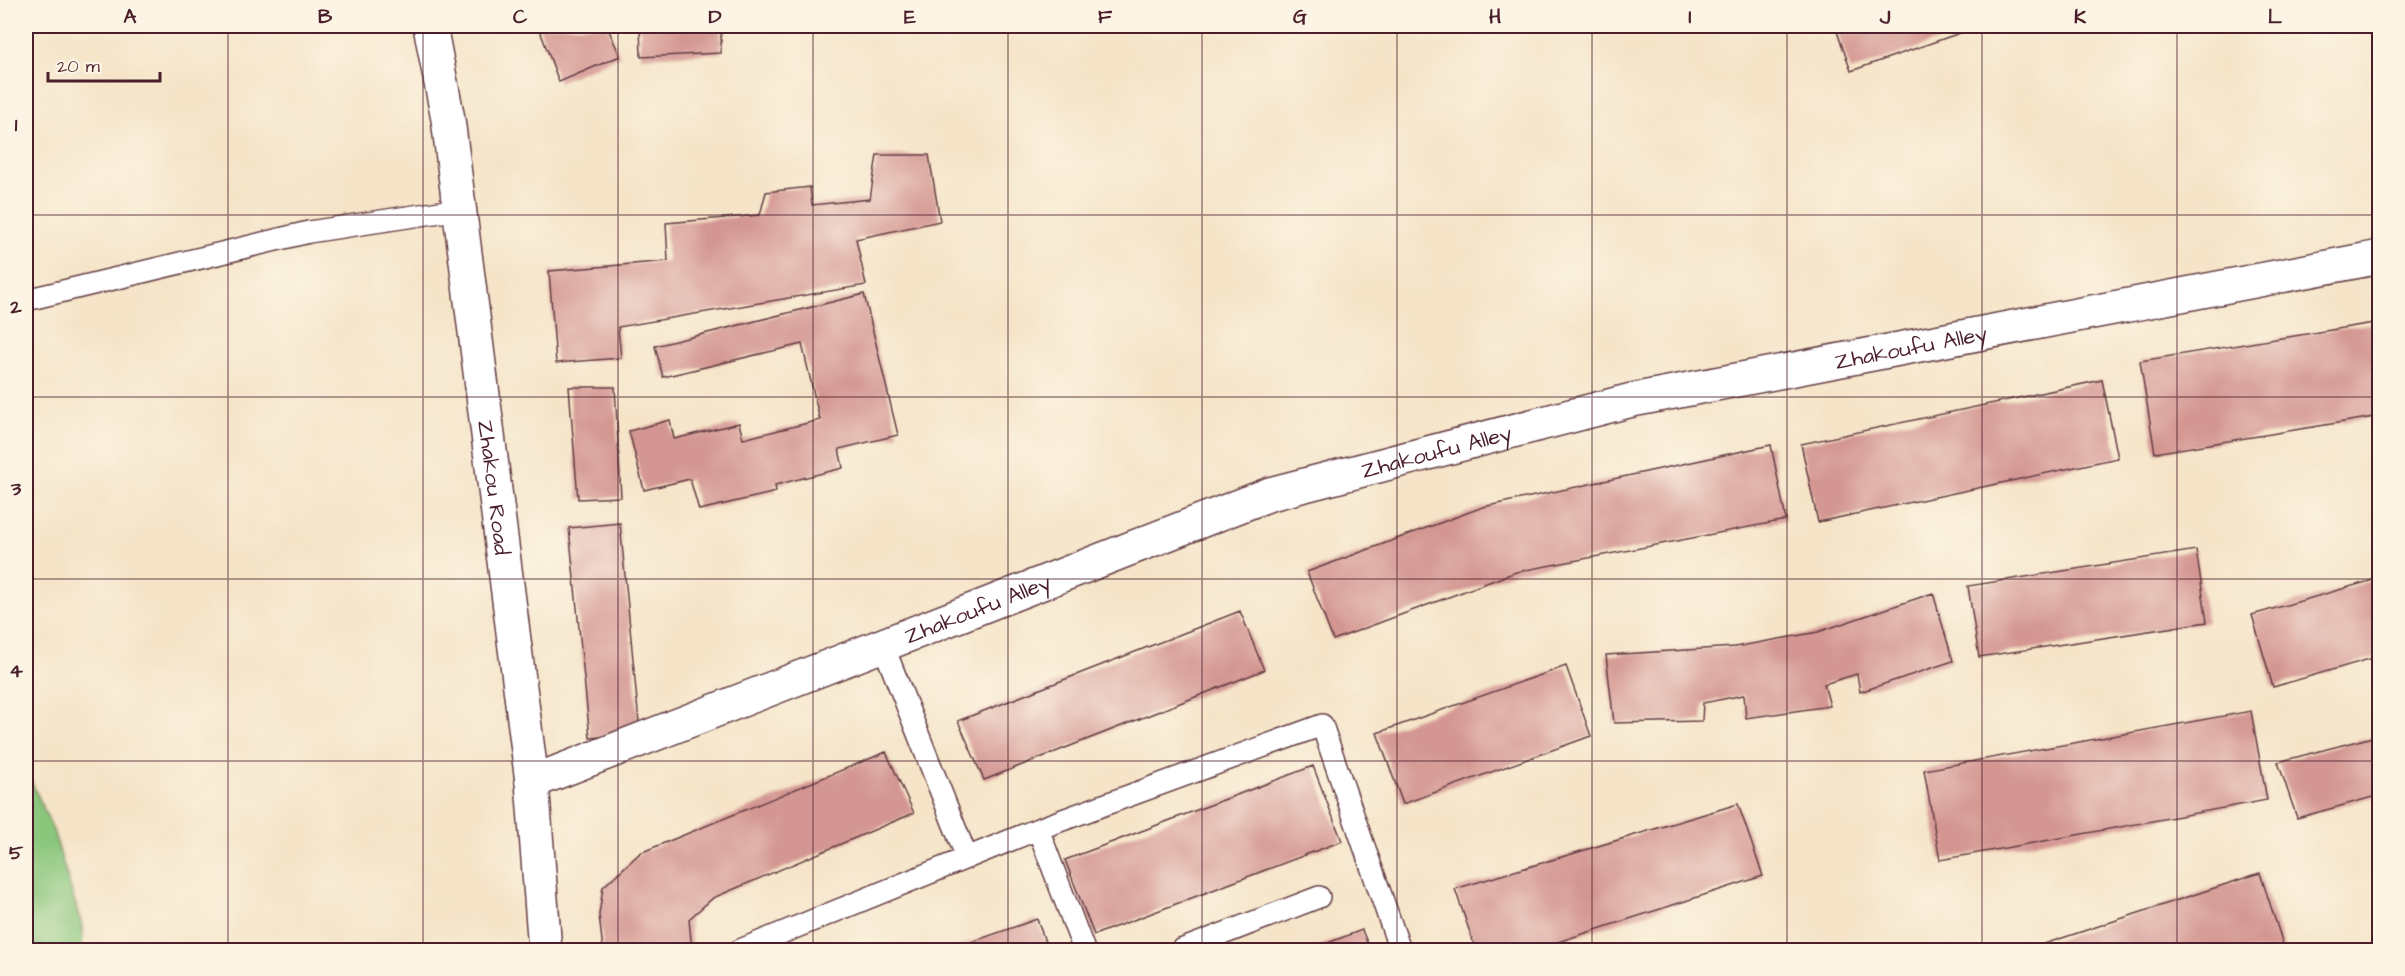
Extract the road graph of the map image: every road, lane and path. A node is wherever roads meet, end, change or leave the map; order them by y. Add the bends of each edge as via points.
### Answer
1 (430, 26) edge
2 (460, 209) junction
3 (2379, 257) edge
4 (26, 300) edge
5 (883, 645) junction
6 (532, 782) junction
7 (1038, 829) junction
8 (967, 858) junction
9 (1319, 897) dead end
10 (740, 950) edge
11 (545, 951) edge
12 (1084, 951) edge
13 (1181, 951) edge
14 (1400, 951) edge

1 - 2 street, Zhakou Road
2 - 4 lane via 309,232
2 - 6 street, Zhakou Road
3 - 5 street, Zhakoufu Alley via 1632,400 1270,494
5 - 6 street, Zhakoufu Alley
5 - 8 lane
6 - 11 street, Zhakou Road
7 - 8 lane
7 - 12 lane
7 - 14 lane via 1322,725
8 - 10 lane
9 - 13 lane

